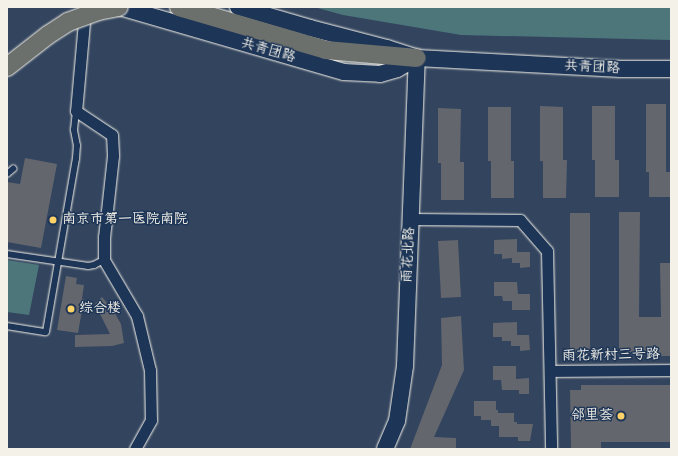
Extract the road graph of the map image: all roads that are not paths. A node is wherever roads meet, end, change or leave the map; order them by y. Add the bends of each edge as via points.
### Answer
1 (85, 7) edge
2 (120, 7) edge
3 (179, 7) edge
4 (238, 7) edge
5 (417, 58) junction
6 (7, 67) edge
7 (671, 68) edge
8 (76, 111) junction
9 (13, 169) dead end
10 (7, 174) edge
11 (411, 218) junction
12 (7, 254) edge
13 (104, 260) junction
14 (59, 262) junction
15 (7, 326) edge
16 (671, 370) edge
17 (550, 372) junction
18 (135, 449) edge
19 (386, 449) edge
20 (551, 449) edge

1 - 8 street
2 - 5 street, 共青团路 via 344,72 380,74
2 - 6 main road, bridge via 98,11 68,22
3 - 5 main road via 326,50
4 - 5 street, 共青团路
5 - 7 street, 共青团路 via 621,70
5 - 11 street, 雨花北路
8 - 13 street via 112,135 114,156 104,237
8 - 14 lane via 76,159
9 - 10 lane
11 - 17 street via 520,220 547,251
11 - 19 street, 雨花北路 via 405,366 397,421
12 - 14 lane
13 - 14 lane via 88,266
13 - 18 street via 137,316 150,370 150,420
14 - 15 lane via 46,332
16 - 17 street, 雨花新村三号路
17 - 20 street

